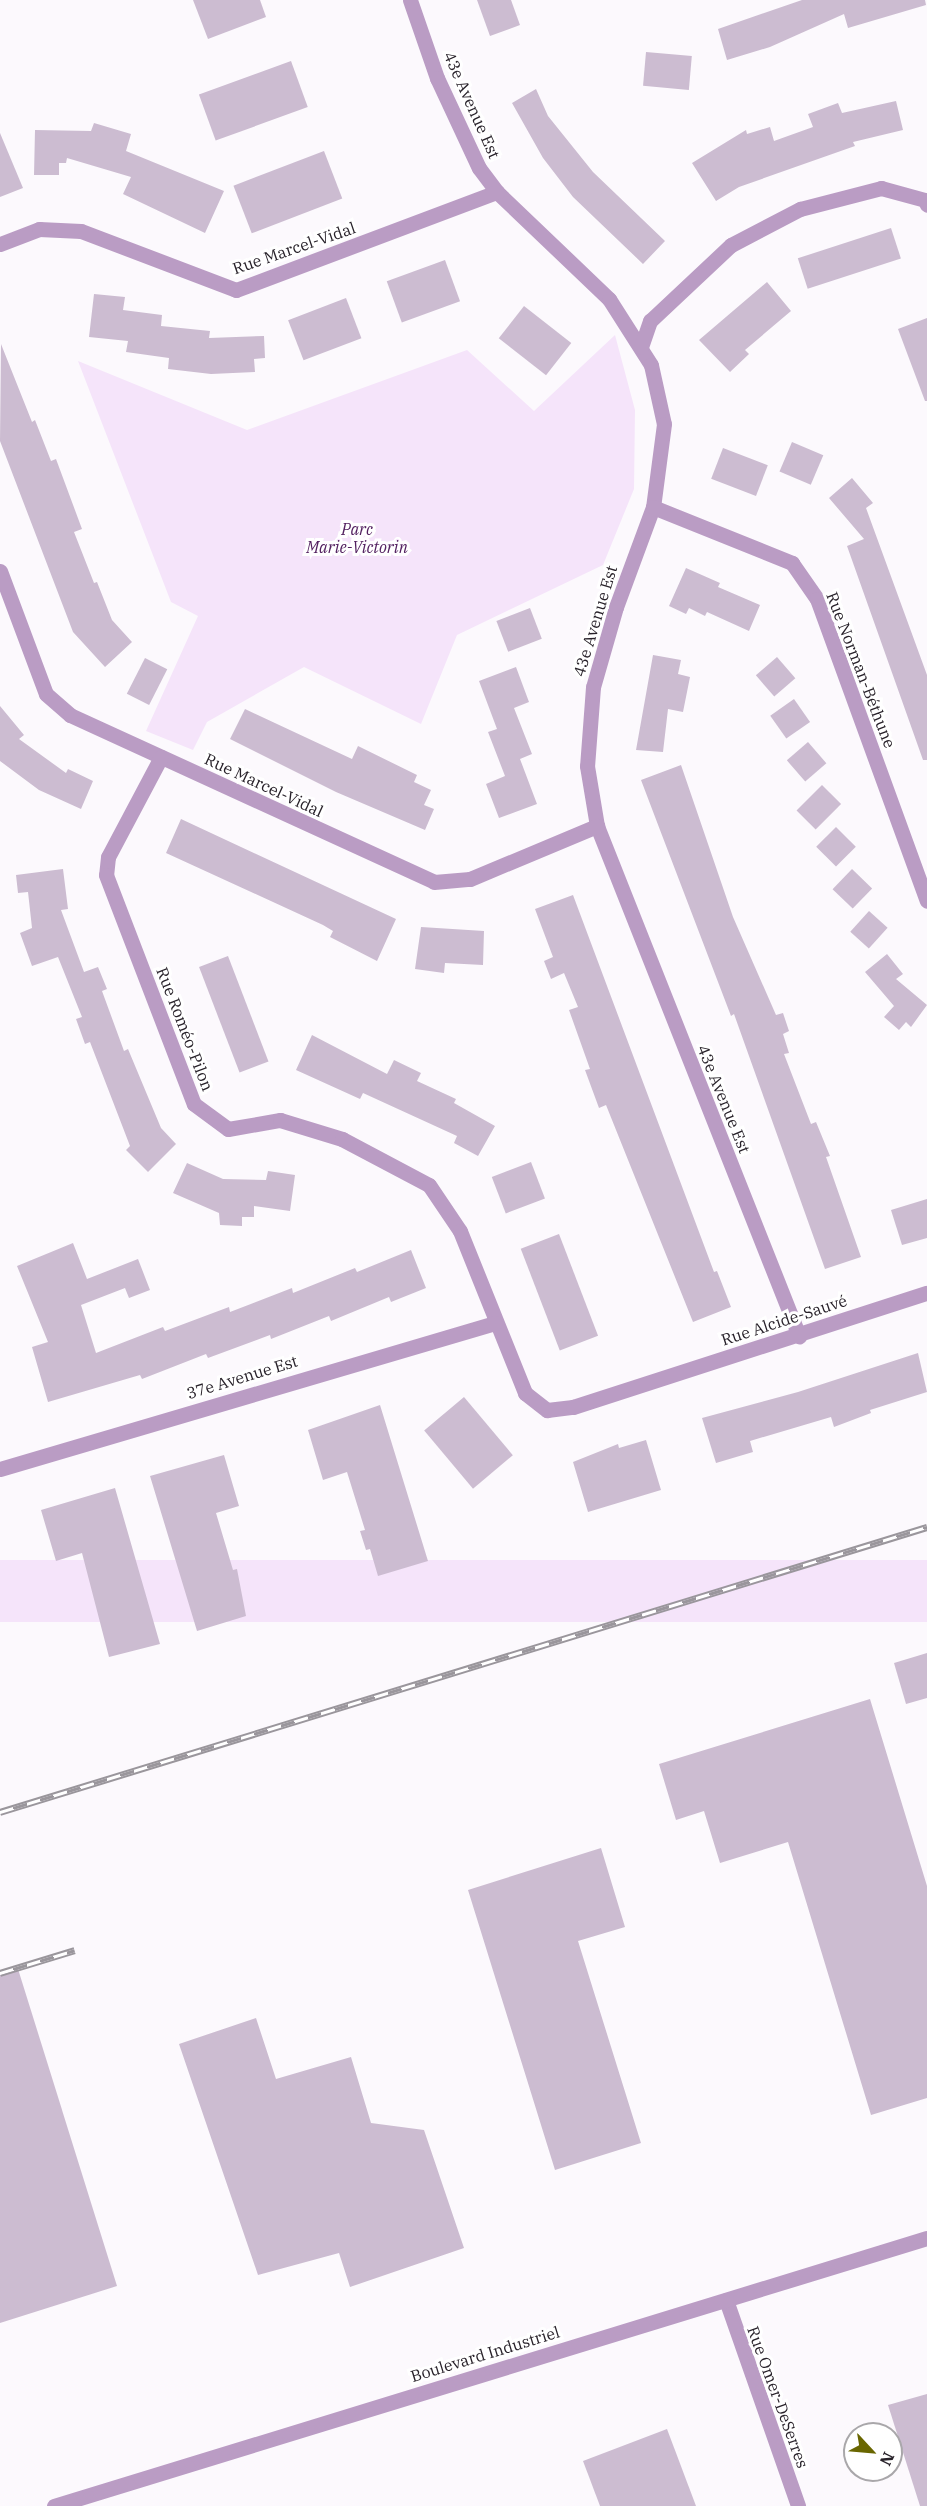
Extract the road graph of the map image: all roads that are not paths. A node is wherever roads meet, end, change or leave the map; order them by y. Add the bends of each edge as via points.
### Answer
1 (410, 0) edge
2 (497, 192) junction
3 (927, 205) edge
4 (0, 244) edge
5 (641, 347) junction
6 (653, 507) junction
7 (0, 571) edge
8 (161, 757) junction
9 (597, 826) junction
10 (927, 901) edge
11 (927, 1293) edge
12 (495, 1323) junction
13 (799, 1336) junction
14 (652, 1381) joint
15 (0, 1469) edge
16 (927, 2238) edge
17 (726, 2300) junction
18 (54, 2506) edge
19 (798, 2506) edge

1 - 2 street, 43e Avenue Est via 436,78 479,168
2 - 4 street, Rue Marcel-Vidal via 236,290 81,231 39,229
2 - 5 street, 43e Avenue Est via 609,299
3 - 5 street via 925,200 881,188 800,209 731,245 650,321
5 - 6 street, 43e Avenue Est via 651,365 664,424
6 - 9 street, 43e Avenue Est via 616,607 593,687 587,766
6 - 10 street, Rue Norman-Béthune via 792,563 817,599
7 - 8 street, Rue Marcel-Vidal via 46,694 70,715
8 - 9 street, Rue Marcel-Vidal via 434,882 470,879
8 - 12 street, Rue Roméo-Pilon via 108,857 106,875 194,1104 228,1129 280,1120 342,1139 429,1185 460,1231
9 - 13 street, 43e Avenue Est
11 - 13 street, Rue Alcide-Sauvé
12 - 14 street, Rue Roméo-Pilon via 525,1393 547,1410 573,1407
12 - 15 street, 37e Avenue Est
13 - 14 street, Rue Alcide-Sauvé
16 - 17 street, Boulevard Industriel
17 - 18 street, Boulevard Industriel
17 - 19 street, Rue Omer-DeSerres

